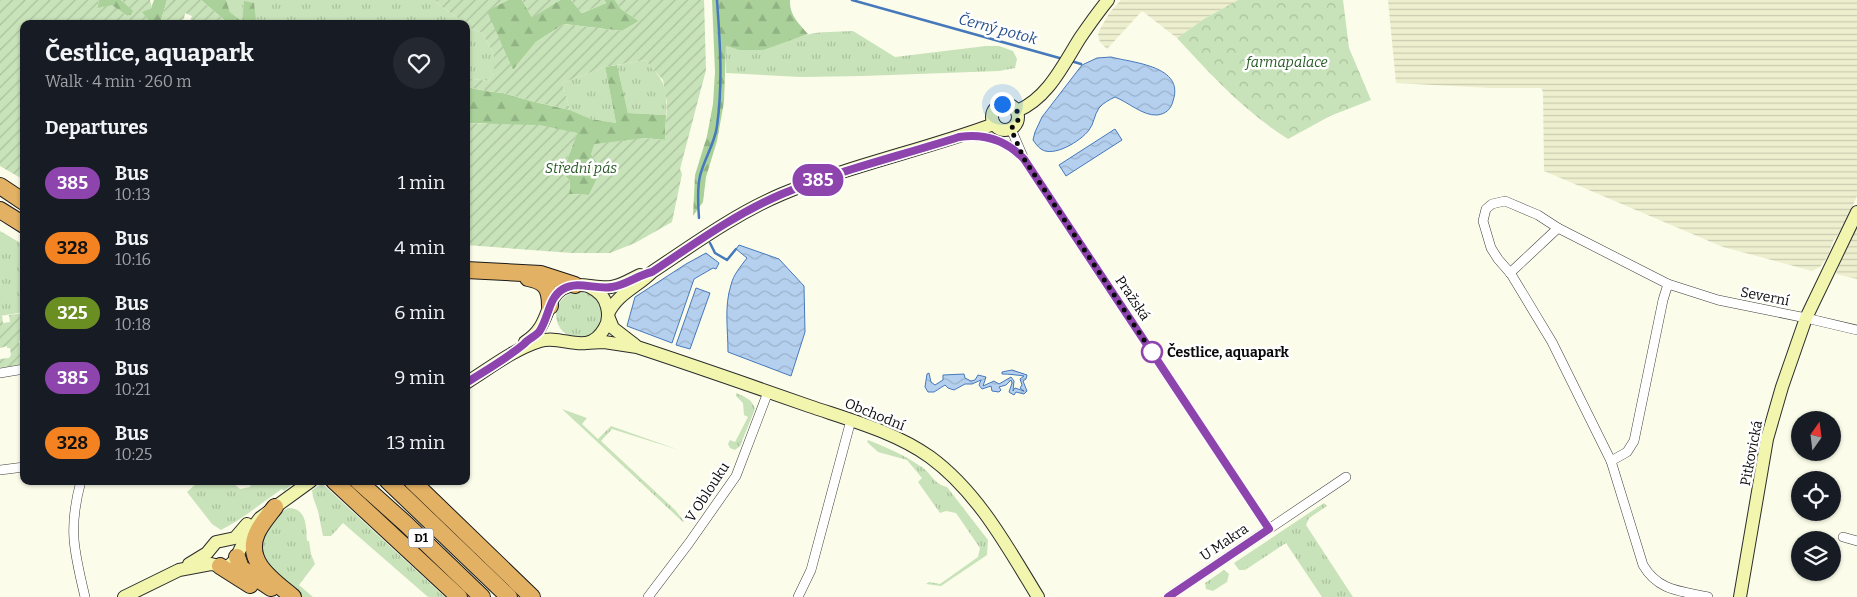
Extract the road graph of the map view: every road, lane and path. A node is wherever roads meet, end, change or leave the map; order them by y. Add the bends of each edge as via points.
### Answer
1 (1108, 0) edge
2 (1017, 111) junction
3 (994, 124) junction
4 (1011, 129) junction
5 (959, 137) junction
6 (1024, 159) junction
7 (0, 186) edge
8 (20, 199) edge
9 (0, 210) edge
10 (1857, 212) edge
11 (20, 222) edge
12 (1558, 228) junction
13 (470, 270) edge
14 (491, 272) junction
15 (652, 272) junction
16 (1510, 272) junction
17 (1668, 284) junction
18 (583, 286) junction
19 (550, 308) junction
20 (608, 315) junction
21 (1806, 318) junction
22 (1857, 330) edge
23 (568, 342) junction
24 (585, 344) junction
25 (637, 347) junction
26 (513, 354) junction
27 (20, 370) edge
28 (0, 373) edge
29 (470, 381) edge
30 (768, 392) junction
31 (851, 420) junction
32 (1612, 461) junction
33 (20, 468) edge
34 (0, 470) edge
35 (1346, 477) dead end
36 (80, 485) edge
37 (297, 485) edge
38 (305, 485) edge
39 (338, 485) edge
40 (362, 485) edge
41 (392, 485) edge
42 (416, 485) edge
43 (275, 507) junction
44 (1269, 529) junction
45 (1843, 537) dead end
46 (226, 540) junction
47 (1857, 541) edge
48 (212, 548) junction
49 (237, 556) junction
50 (219, 566) junction
51 (177, 570) junction
52 (440, 579) junction
53 (85, 597) edge
54 (126, 597) edge
55 (268, 597) edge
56 (286, 597) edge
57 (293, 597) edge
58 (454, 597) edge
59 (459, 597) edge
60 (482, 597) edge
61 (509, 597) edge
62 (532, 597) edge
63 (648, 597) edge
64 (798, 597) edge
65 (1038, 597) edge
66 (1168, 597) edge
67 (1708, 597) edge
68 (1740, 597) edge

1 - 2 street via 1038,98
2 - 3 street via 1009,104 999,105 992,115
2 - 4 street via 1018,120
3 - 4 street via 1003,130
3 - 5 street
4 - 6 street, Pražská
5 - 6 street via 977,135 994,138 1010,146
5 - 15 street via 850,169 781,195 737,216
6 - 44 street, Pražská
7 - 8 highway
9 - 11 highway
10 - 21 street, Pitkovická
12 - 16 street
12 - 16 street, Severní via 1538,215 1505,201 1486,209 1483,221 1491,248
12 - 17 street, Severní
13 - 14 highway
14 - 18 highway via 541,274
14 - 19 highway via 540,280 547,290
15 - 18 street via 614,287
15 - 20 street via 619,298
16 - 32 street via 1552,342
17 - 21 street, Severní via 1718,300
17 - 32 street via 1634,441 1627,452
18 - 19 street via 559,292
18 - 20 street via 603,297
19 - 23 street via 554,331
19 - 26 street via 540,330
20 - 24 street via 600,335
20 - 25 street, Obchodní via 613,328
21 - 22 street, Severní
21 - 68 street, Pitkovická via 1767,439
23 - 24 street
23 - 26 street via 547,339
24 - 25 street, Obchodní via 604,342
25 - 30 street, Obchodní
26 - 29 street
27 - 28 street
30 - 31 street, Obchodní
30 - 63 street, V Oblouku via 736,476
31 - 64 street via 811,570
31 - 65 street, Obchodní via 894,437 932,458 964,488
32 - 67 street via 1649,576 1665,587
33 - 34 street
35 - 44 street, U Makra
36 - 53 street via 72,528
37 - 46 street via 262,510 234,538
38 - 43 street
39 - 52 highway
40 - 60 highway, D1
41 - 61 highway, D1
42 - 62 highway
43 - 49 street via 256,523
43 - 57 highway via 256,534 254,555 263,571
44 - 66 street, U Makra
45 - 47 street
46 - 48 street via 219,541
46 - 49 street via 233,544
48 - 50 street via 210,555
48 - 51 street via 204,556
49 - 50 street via 230,565
49 - 56 highway via 241,568
50 - 51 street via 202,565
50 - 55 highway
51 - 54 street
52 - 58 highway
52 - 59 highway

